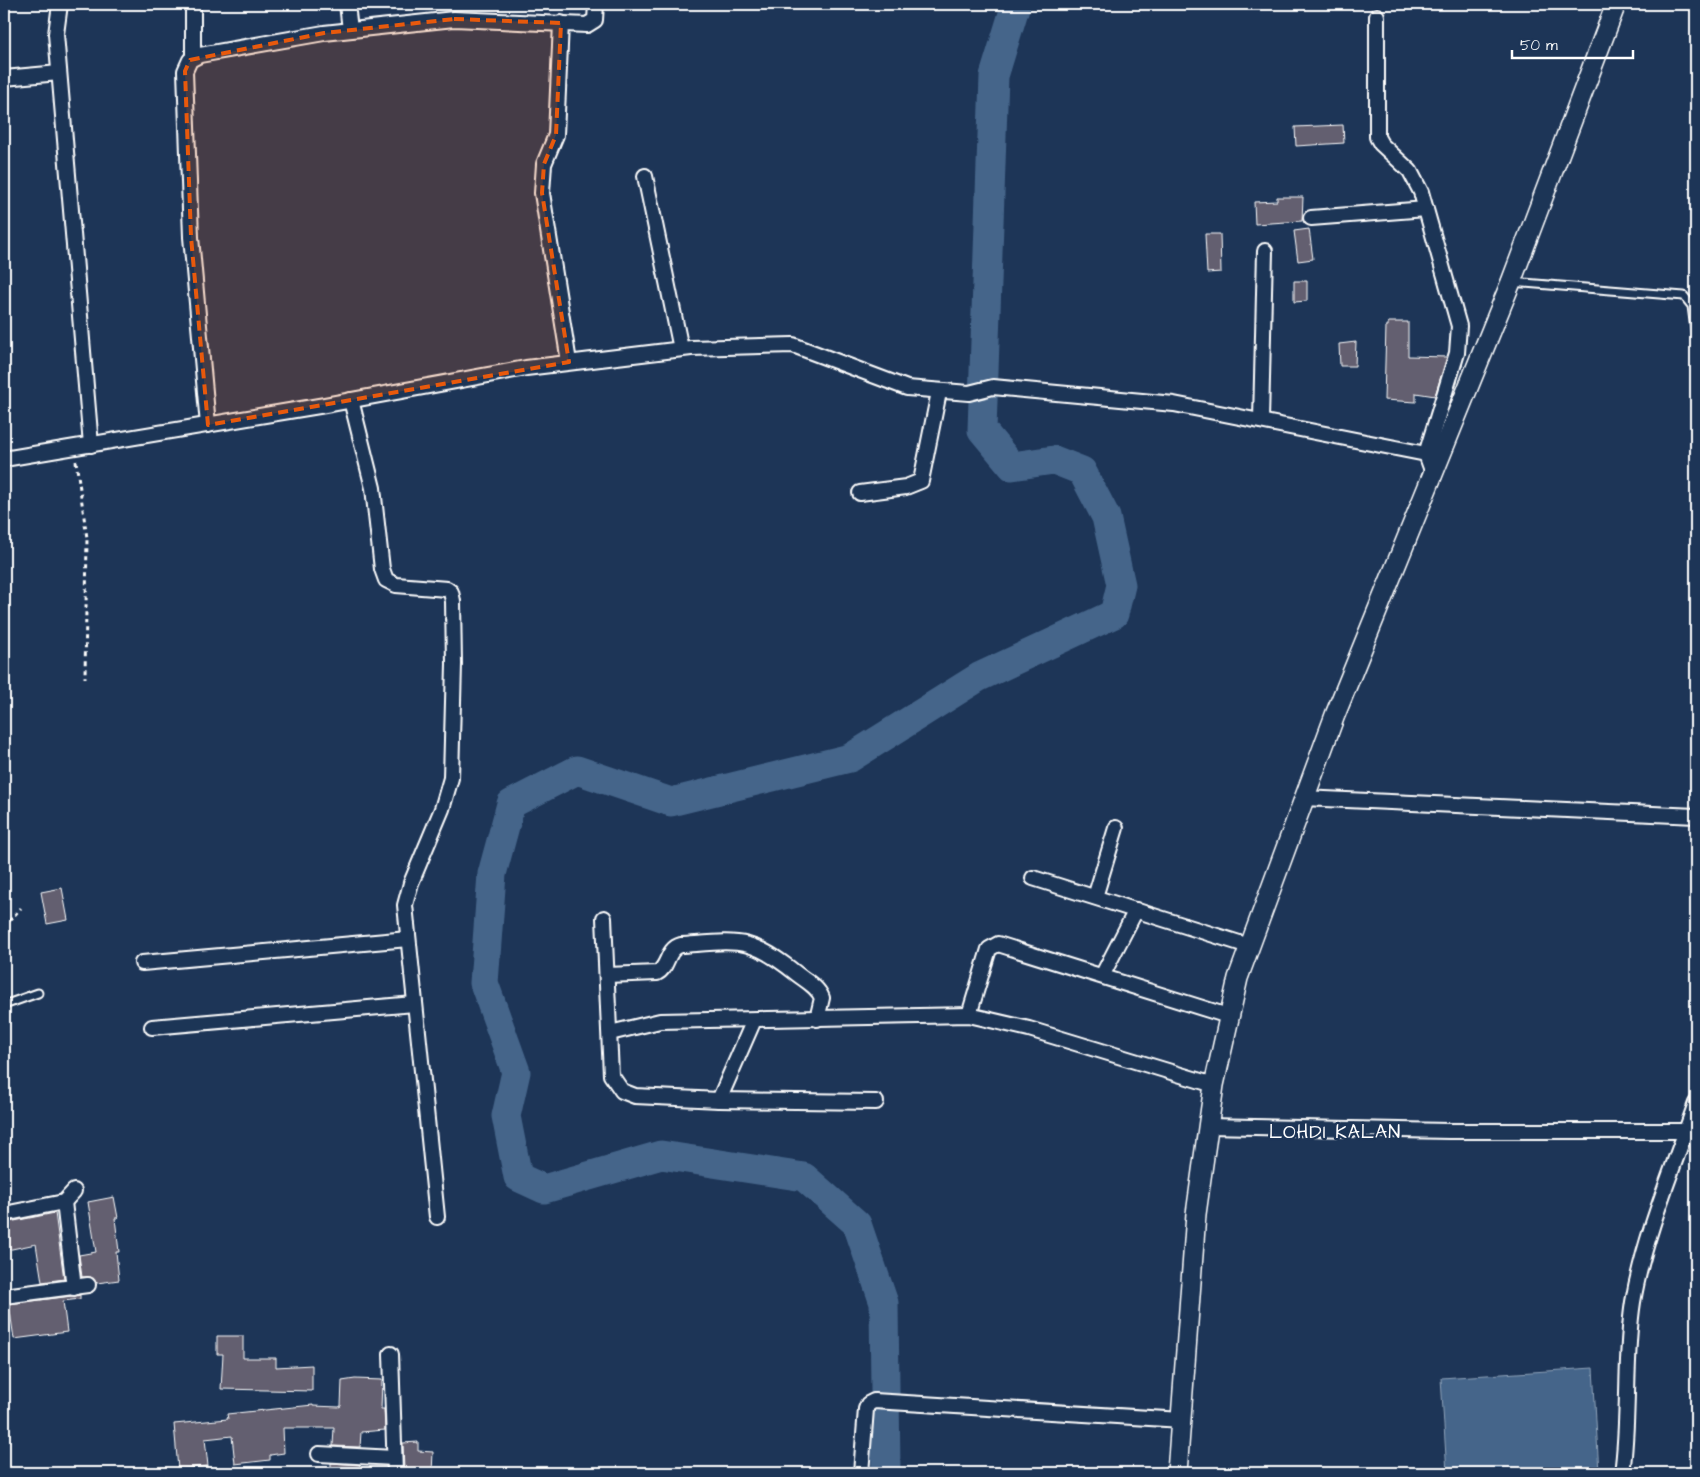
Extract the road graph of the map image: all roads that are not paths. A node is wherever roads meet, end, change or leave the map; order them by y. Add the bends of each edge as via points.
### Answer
1 (60, 4) edge
2 (193, 4) edge
3 (347, 4) edge
4 (596, 4) edge
5 (1616, 4) edge
6 (1377, 16) dead end
7 (561, 23) junction
8 (350, 30) junction
9 (193, 58) junction
10 (59, 73) junction
11 (4, 78) edge
12 (645, 176) dead end
13 (1426, 210) junction
14 (1311, 218) dead end
15 (1265, 251) dead end
16 (1511, 282) junction
17 (1696, 336) edge
18 (681, 349) junction
19 (569, 362) junction
20 (938, 392) junction
21 (351, 400) junction
22 (1261, 420) junction
23 (208, 425) junction
24 (91, 445) junction
25 (1426, 454) junction
26 (4, 459) edge
27 (1434, 476) junction
28 (860, 493) dead end
29 (1303, 798) junction
30 (1696, 816) edge
31 (1116, 828) dead end
32 (1033, 878) dead end
33 (1095, 897) junction
34 (1136, 910) junction
35 (604, 918) dead end
36 (408, 939) junction
37 (1250, 946) junction
38 (142, 963) dead end
39 (607, 975) junction
40 (1102, 976) junction
41 (38, 993) dead end
42 (414, 1004) junction
43 (4, 1005) edge
44 (969, 1015) junction
45 (1228, 1016) junction
46 (817, 1019) junction
47 (754, 1020) junction
48 (152, 1027) dead end
49 (610, 1033) junction
50 (1214, 1084) junction
51 (719, 1100) junction
52 (876, 1102) dead end
53 (1696, 1103) edge
54 (1208, 1126) junction
55 (1686, 1132) junction
56 (74, 1191) dead end
57 (64, 1202) junction
58 (4, 1214) edge
59 (436, 1217) dead end
60 (4, 1296) edge
61 (391, 1354) dead end
62 (1182, 1420) junction
63 (319, 1454) dead end
64 (394, 1458) junction
65 (395, 1473) edge
66 (860, 1473) edge
67 (1178, 1473) edge
68 (1622, 1473) edge

1 - 10 street via 56,34
2 - 9 street
3 - 8 street
4 - 7 street via 595,20 590,24
5 - 16 street
6 - 13 street via 1377,137 1410,171
7 - 8 street via 469,18
7 - 19 street via 556,135 544,164 542,193
8 - 9 street
9 - 23 street via 185,65 191,237
10 - 11 street
10 - 24 street
12 - 18 street
13 - 14 street
13 - 25 street via 1454,304 1460,337
15 - 22 street
16 - 17 lane via 1684,296 1692,306
16 - 27 street
18 - 19 street
18 - 20 street via 793,345 888,382
19 - 21 street
20 - 22 street via 969,393 993,386 1174,404
20 - 28 street via 922,481 906,487
21 - 23 street
21 - 36 street via 372,488 386,580 396,585 447,590 453,600 454,692 450,778 442,809 407,896
22 - 25 street
23 - 24 street
24 - 26 street
25 - 27 street
27 - 29 street
29 - 30 street
29 - 37 street
31 - 33 street
32 - 33 street
33 - 34 street
34 - 37 street
34 - 40 street
35 - 39 street
36 - 38 street
36 - 42 street
37 - 45 street
39 - 46 street via 657,973 663,969 672,949 681,944 743,942 776,956 817,989 822,998
39 - 49 street
40 - 44 street via 995,944 989,949
40 - 45 street
41 - 43 lane
42 - 48 street
42 - 59 street
44 - 46 street
44 - 50 street via 1029,1029
45 - 50 street
46 - 47 street
47 - 49 street via 660,1021
47 - 51 street
49 - 51 street via 611,1075 622,1091 635,1096
50 - 54 street
51 - 52 street
53 - 55 street
54 - 55 street
54 - 62 street via 1196,1214
55 - 68 street via 1664,1193 1633,1302
56 - 57 street
57 - 58 street
57 - 60 street via 81,1286
61 - 64 street
62 - 66 street via 870,1402 866,1409
62 - 67 street
63 - 64 street
64 - 65 street

